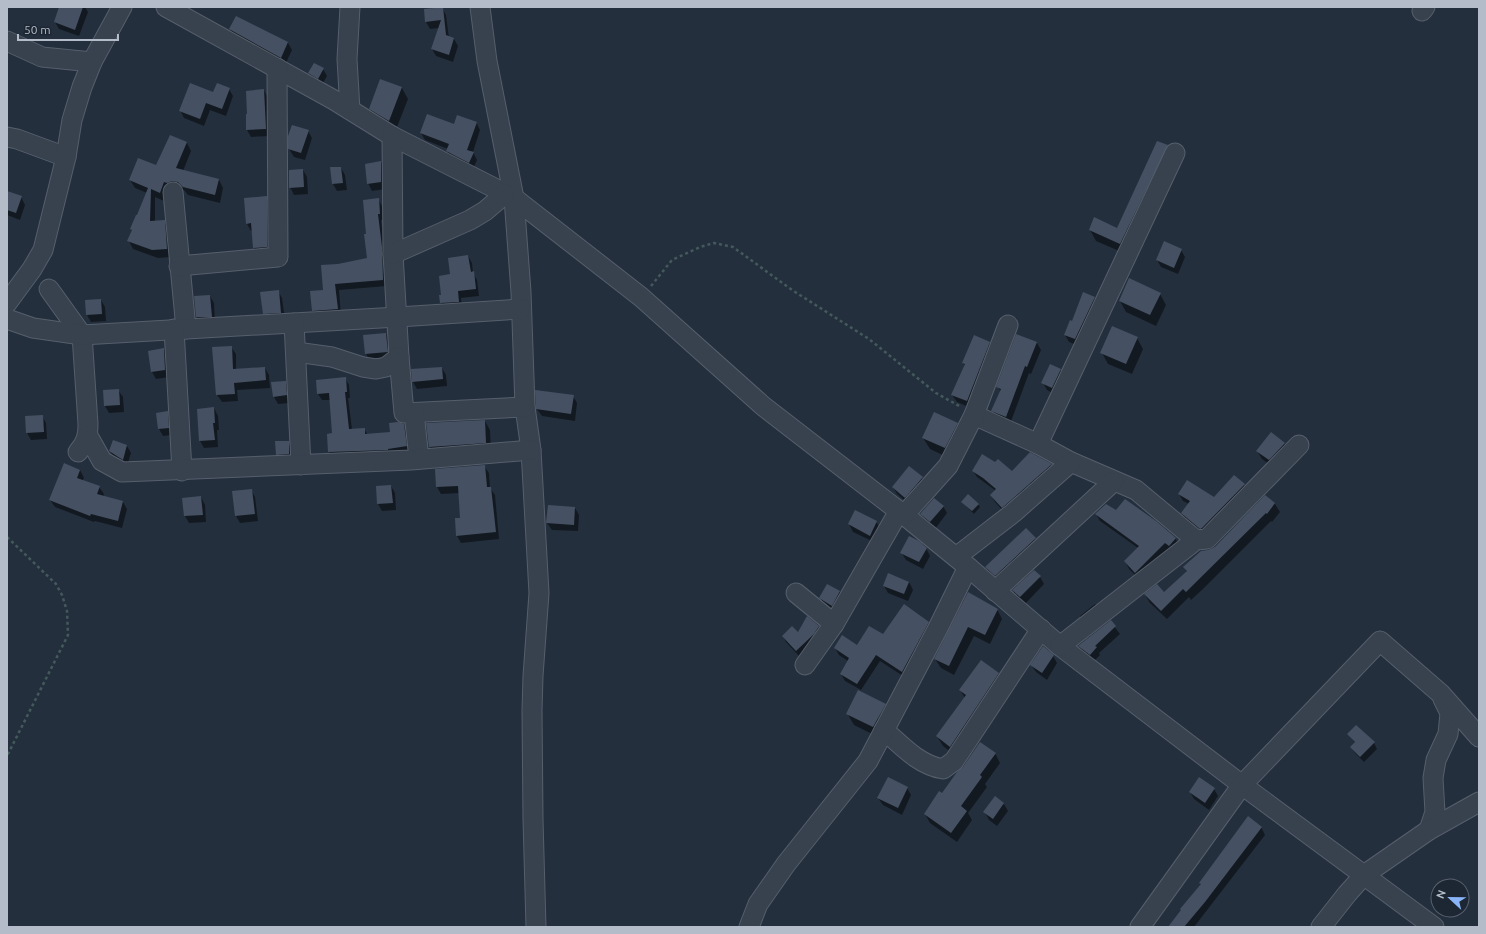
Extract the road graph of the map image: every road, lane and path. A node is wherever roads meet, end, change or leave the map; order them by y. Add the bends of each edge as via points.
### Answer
1 (122, 7) edge
2 (166, 7) edge
3 (351, 7) edge
4 (480, 7) edge
5 (7, 42) edge
6 (92, 62) junction
7 (277, 68) junction
8 (350, 110) junction
9 (392, 136) junction
10 (7, 137) edge
11 (1174, 153) dead end
12 (66, 157) junction
13 (173, 192) dead end
14 (510, 196) junction
15 (393, 254) junction
16 (179, 266) junction
17 (49, 289) dead end
18 (641, 297) junction
19 (7, 303) edge
20 (521, 309) junction
21 (398, 317) junction
22 (7, 318) edge
23 (294, 323) junction
24 (1008, 325) dead end
25 (180, 329) junction
26 (82, 335) junction
27 (296, 352) junction
28 (399, 357) junction
29 (525, 407) junction
30 (414, 413) junction
31 (974, 415) junction
32 (88, 436) junction
33 (1038, 444) junction
34 (1299, 445) dead end
35 (531, 450) junction
36 (78, 452) dead end
37 (419, 460) junction
38 (1071, 462) junction
39 (301, 465) junction
40 (182, 470) junction
41 (1114, 481) junction
42 (902, 513) junction
43 (7, 537) edge
44 (1196, 540) junction
45 (962, 562) junction
46 (995, 591) junction
47 (796, 593) dead end
48 (834, 624) junction
49 (1041, 629) junction
50 (1060, 646) junction
51 (805, 665) dead end
52 (1441, 694) junction
53 (884, 730) junction
54 (1479, 737) edge
55 (7, 756) edge
56 (1242, 785) junction
57 (1479, 802) edge
58 (1429, 830) junction
59 (1364, 875) junction
60 (536, 927) edge
61 (749, 927) edge
62 (1140, 927) edge
63 (1322, 927) edge
64 (1434, 927) edge

1 - 6 street
2 - 7 street
3 - 8 street via 347,59
4 - 14 street
5 - 6 street via 42,58
6 - 12 street via 72,120
7 - 8 street
7 - 16 street via 278,257
8 - 9 street
9 - 14 street
9 - 15 street
10 - 12 street
11 - 33 street
12 - 19 street via 43,250
13 - 16 street
14 - 15 street via 470,220
14 - 18 street
14 - 20 street
15 - 21 street
16 - 25 street
17 - 26 street
18 - 31 path via 672,260 714,242 733,247 792,290 868,339 936,393
18 - 42 street via 763,406
20 - 21 street
20 - 29 street
21 - 23 street
21 - 28 street
22 - 26 street via 34,328
23 - 25 street
23 - 27 street
24 - 31 street
25 - 26 street
25 - 40 street
26 - 32 street
27 - 28 street via 332,357 376,369 386,367
27 - 39 street
28 - 30 street via 404,413
29 - 30 street
29 - 35 street
30 - 37 street
31 - 33 street
31 - 42 street via 948,466
32 - 36 street
32 - 40 street via 102,461 122,472
33 - 38 street
34 - 44 street via 1207,539
35 - 37 street
35 - 60 street via 539,593 532,710
37 - 39 street
38 - 41 street
38 - 45 street
39 - 40 street
41 - 44 street via 1136,490
41 - 46 street
42 - 45 street
42 - 48 street
43 - 55 path via 56,584 67,611 68,635
44 - 50 street
45 - 46 street
45 - 53 street via 936,633
46 - 49 street
47 - 48 street
48 - 51 street
49 - 50 street
49 - 53 street via 954,761 943,769 922,762
50 - 56 street
52 - 54 street
52 - 56 street via 1380,641
52 - 58 street via 1450,713 1448,734 1436,760 1433,778 1435,812
53 - 61 street via 868,761 778,874 758,904
56 - 59 street
56 - 62 street
57 - 58 street
58 - 59 street
59 - 63 street
59 - 64 street

